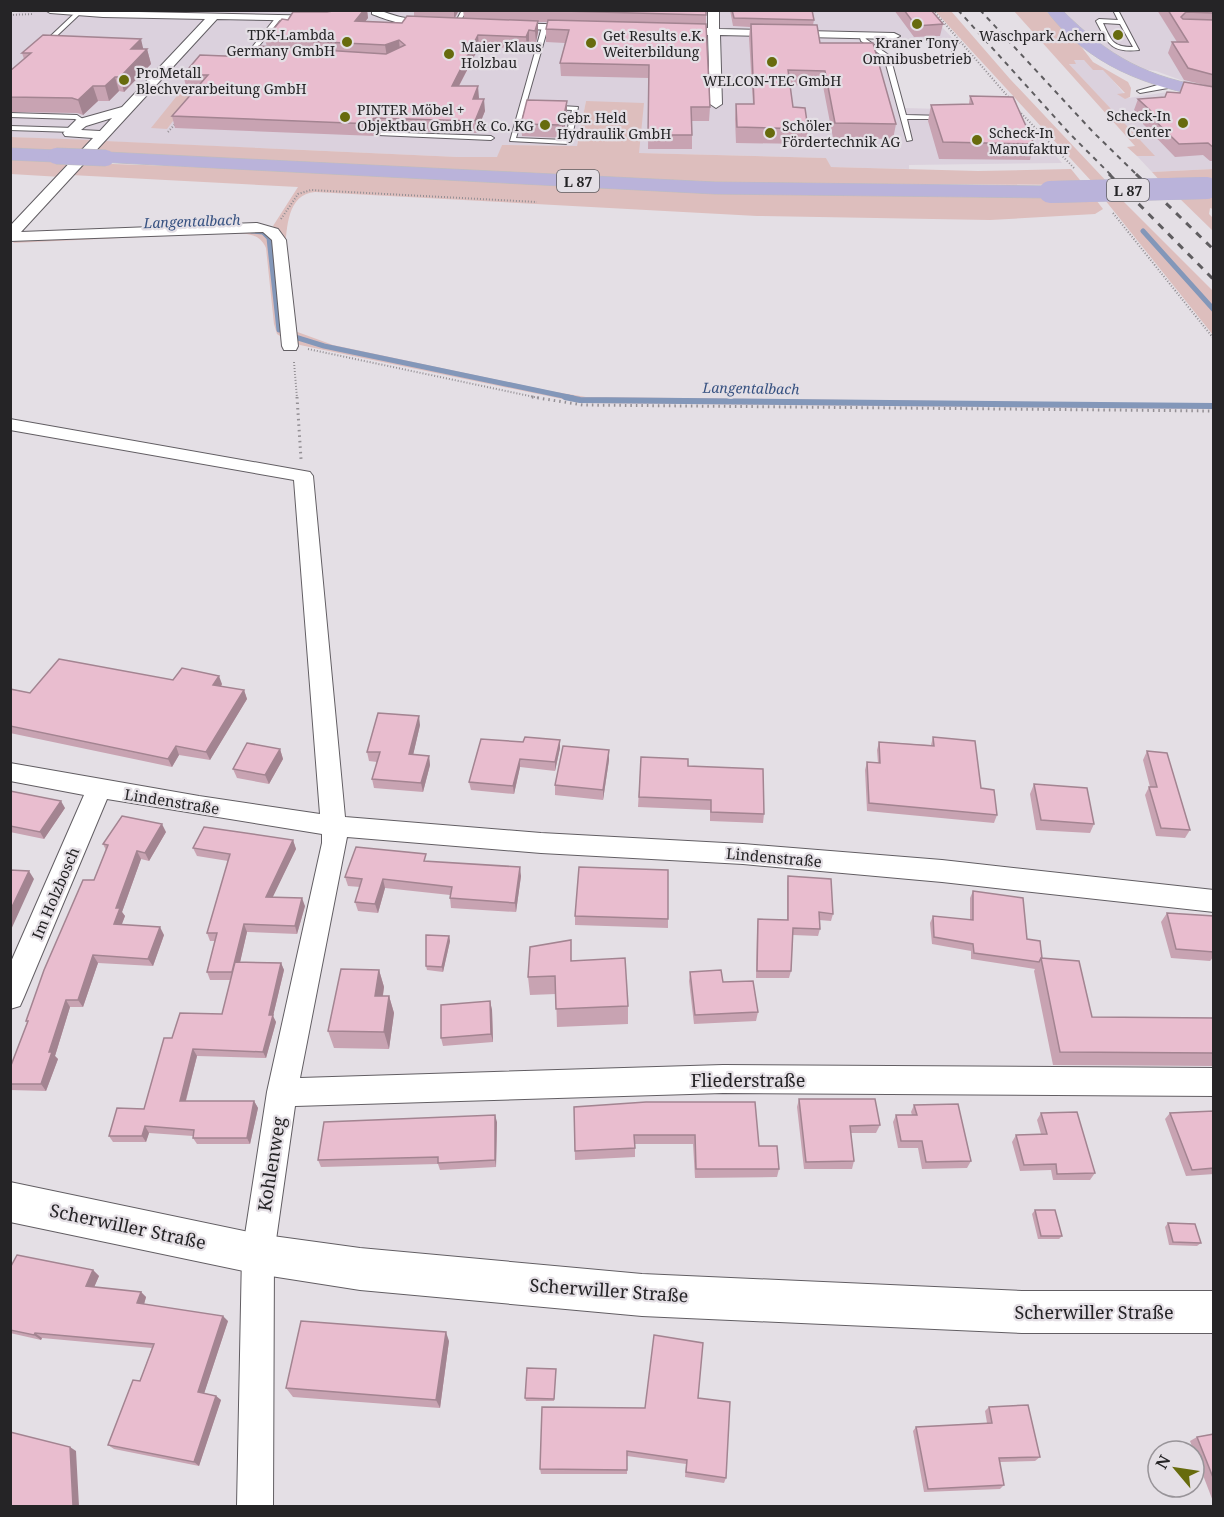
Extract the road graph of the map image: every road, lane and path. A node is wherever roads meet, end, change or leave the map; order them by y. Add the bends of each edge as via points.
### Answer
1 (50, 10) edge
2 (465, 10) edge
3 (713, 10) edge
4 (1053, 10) edge
5 (1115, 10) edge
6 (379, 11) edge
7 (78, 13) junction
8 (361, 15) edge
9 (214, 16) junction
10 (279, 17) junction
11 (337, 18) edge
12 (1121, 22) junction
13 (461, 25) joint
14 (489, 26) edge
15 (545, 27) junction
16 (590, 28) edge
17 (658, 30) edge
18 (714, 32) junction
19 (861, 35) junction
20 (894, 36) dead end
21 (37, 52) edge
22 (278, 56) edge
23 (1132, 73) junction
24 (1176, 86) junction
25 (1140, 91) junction
26 (1214, 93) edge
27 (1140, 100) edge
28 (716, 104) dead end
29 (523, 106) junction
30 (127, 109) junction
31 (10, 115) edge
32 (903, 117) junction
33 (951, 118) edge
34 (180, 123) edge
35 (79, 126) junction
36 (10, 128) edge
37 (168, 132) dead end
38 (378, 134) edge
39 (103, 135) junction
40 (491, 138) dead end
41 (909, 140) dead end
42 (10, 154) edge
43 (1210, 188) edge
44 (537, 202) dead end
45 (276, 234) junction
46 (10, 236) edge
47 (290, 346) junction
48 (1214, 411) edge
49 (10, 424) edge
50 (303, 476) junction
51 (10, 772) edge
52 (99, 789) junction
53 (334, 826) junction
54 (1214, 901) edge
55 (10, 997) edge
56 (1214, 1082) edge
57 (282, 1092) junction
58 (10, 1202) edge
59 (258, 1254) junction
60 (1214, 1312) edge
61 (255, 1506) edge

1 - 7 street
2 - 13 lane
3 - 18 street
4 - 23 main road via 1099,54
5 - 12 lane
6 - 8 street
6 - 13 street via 401,21
7 - 9 street
7 - 21 lane
9 - 10 street
9 - 30 street
10 - 11 street
10 - 22 lane via 252,54
12 - 12 lane via 1099,21 1116,49 1137,50
14 - 15 street
15 - 16 street
15 - 29 lane
17 - 18 street
18 - 19 street
18 - 28 street
19 - 20 street
19 - 32 lane via 887,56
23 - 24 main road
23 - 25 lane
24 - 25 lane
24 - 26 main road
25 - 27 lane
29 - 29 lane via 576,108 568,142 513,140
30 - 35 street
30 - 39 street
31 - 35 lane via 77,117
32 - 33 lane
32 - 41 lane
34 - 37 path
35 - 36 lane
35 - 39 street via 70,133
38 - 40 lane
39 - 46 street
42 - 43 main road, L 87, bridge via 715,188 1050,192
44 - 45 path via 311,190 294,198
45 - 46 street via 257,227
45 - 47 street
47 - 48 path via 583,405
47 - 50 path
49 - 50 street
50 - 53 street
51 - 52 street, Lindenstraße
52 - 53 street, Lindenstraße
52 - 55 street, Im Holzbosch
53 - 54 street, Lindenstraße via 743,854
53 - 57 street, Kohlenweg via 335,843
56 - 57 street, Fliederstraße via 723,1079
57 - 59 street, Kohlenweg
58 - 59 street, Scherwiller Straße
59 - 60 street, Scherwiller Straße via 360,1269 642,1295 1022,1312
59 - 61 street, Kohlenweg

